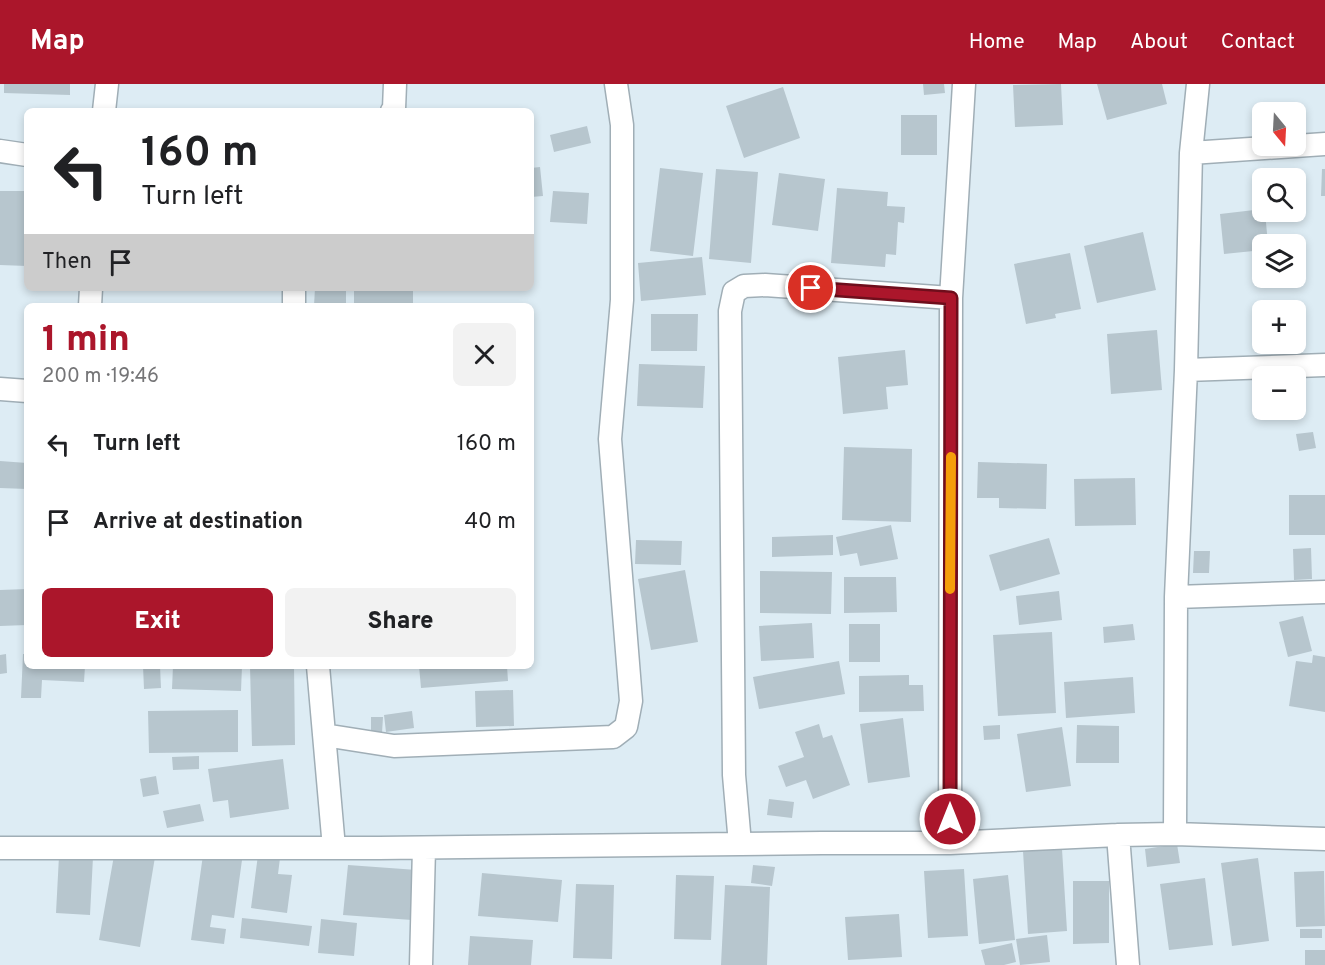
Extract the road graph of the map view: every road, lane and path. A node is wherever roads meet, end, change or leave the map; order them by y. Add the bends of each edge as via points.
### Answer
1 (107, 84) edge
2 (395, 84) edge
3 (616, 84) edge
4 (964, 84) edge
5 (1198, 84) edge
6 (104, 108) edge
7 (394, 108) edge
8 (1325, 144) edge
9 (0, 151) edge
10 (1191, 153) junction
11 (24, 155) edge
12 (951, 298) junction
13 (1325, 365) edge
14 (1186, 370) junction
15 (0, 389) edge
16 (24, 391) edge
17 (1325, 592) edge
18 (1176, 597) junction
19 (318, 669) edge
20 (324, 735) junction
21 (1174, 834) junction
22 (1118, 835) junction
23 (1325, 839) edge
24 (950, 843) junction
25 (740, 844) junction
26 (0, 848) edge
27 (334, 848) junction
28 (424, 848) junction
29 (421, 965) edge
30 (1128, 965) edge

1 - 6 street
2 - 7 street
3 - 20 street via 622,125 622,300 610,439 631,700 626,727 614,737 394,746
4 - 12 street
5 - 10 street
8 - 10 street
9 - 11 street
10 - 14 street
12 - 24 street
12 - 25 street via 765,285 744,286 734,292 730,311 734,775
13 - 14 street
14 - 18 street
15 - 16 street
17 - 18 street
18 - 21 street
19 - 20 street
20 - 27 street
21 - 22 street
21 - 23 street
22 - 24 street
22 - 30 street
24 - 25 street
25 - 28 street
26 - 27 street
27 - 28 street
28 - 29 street

